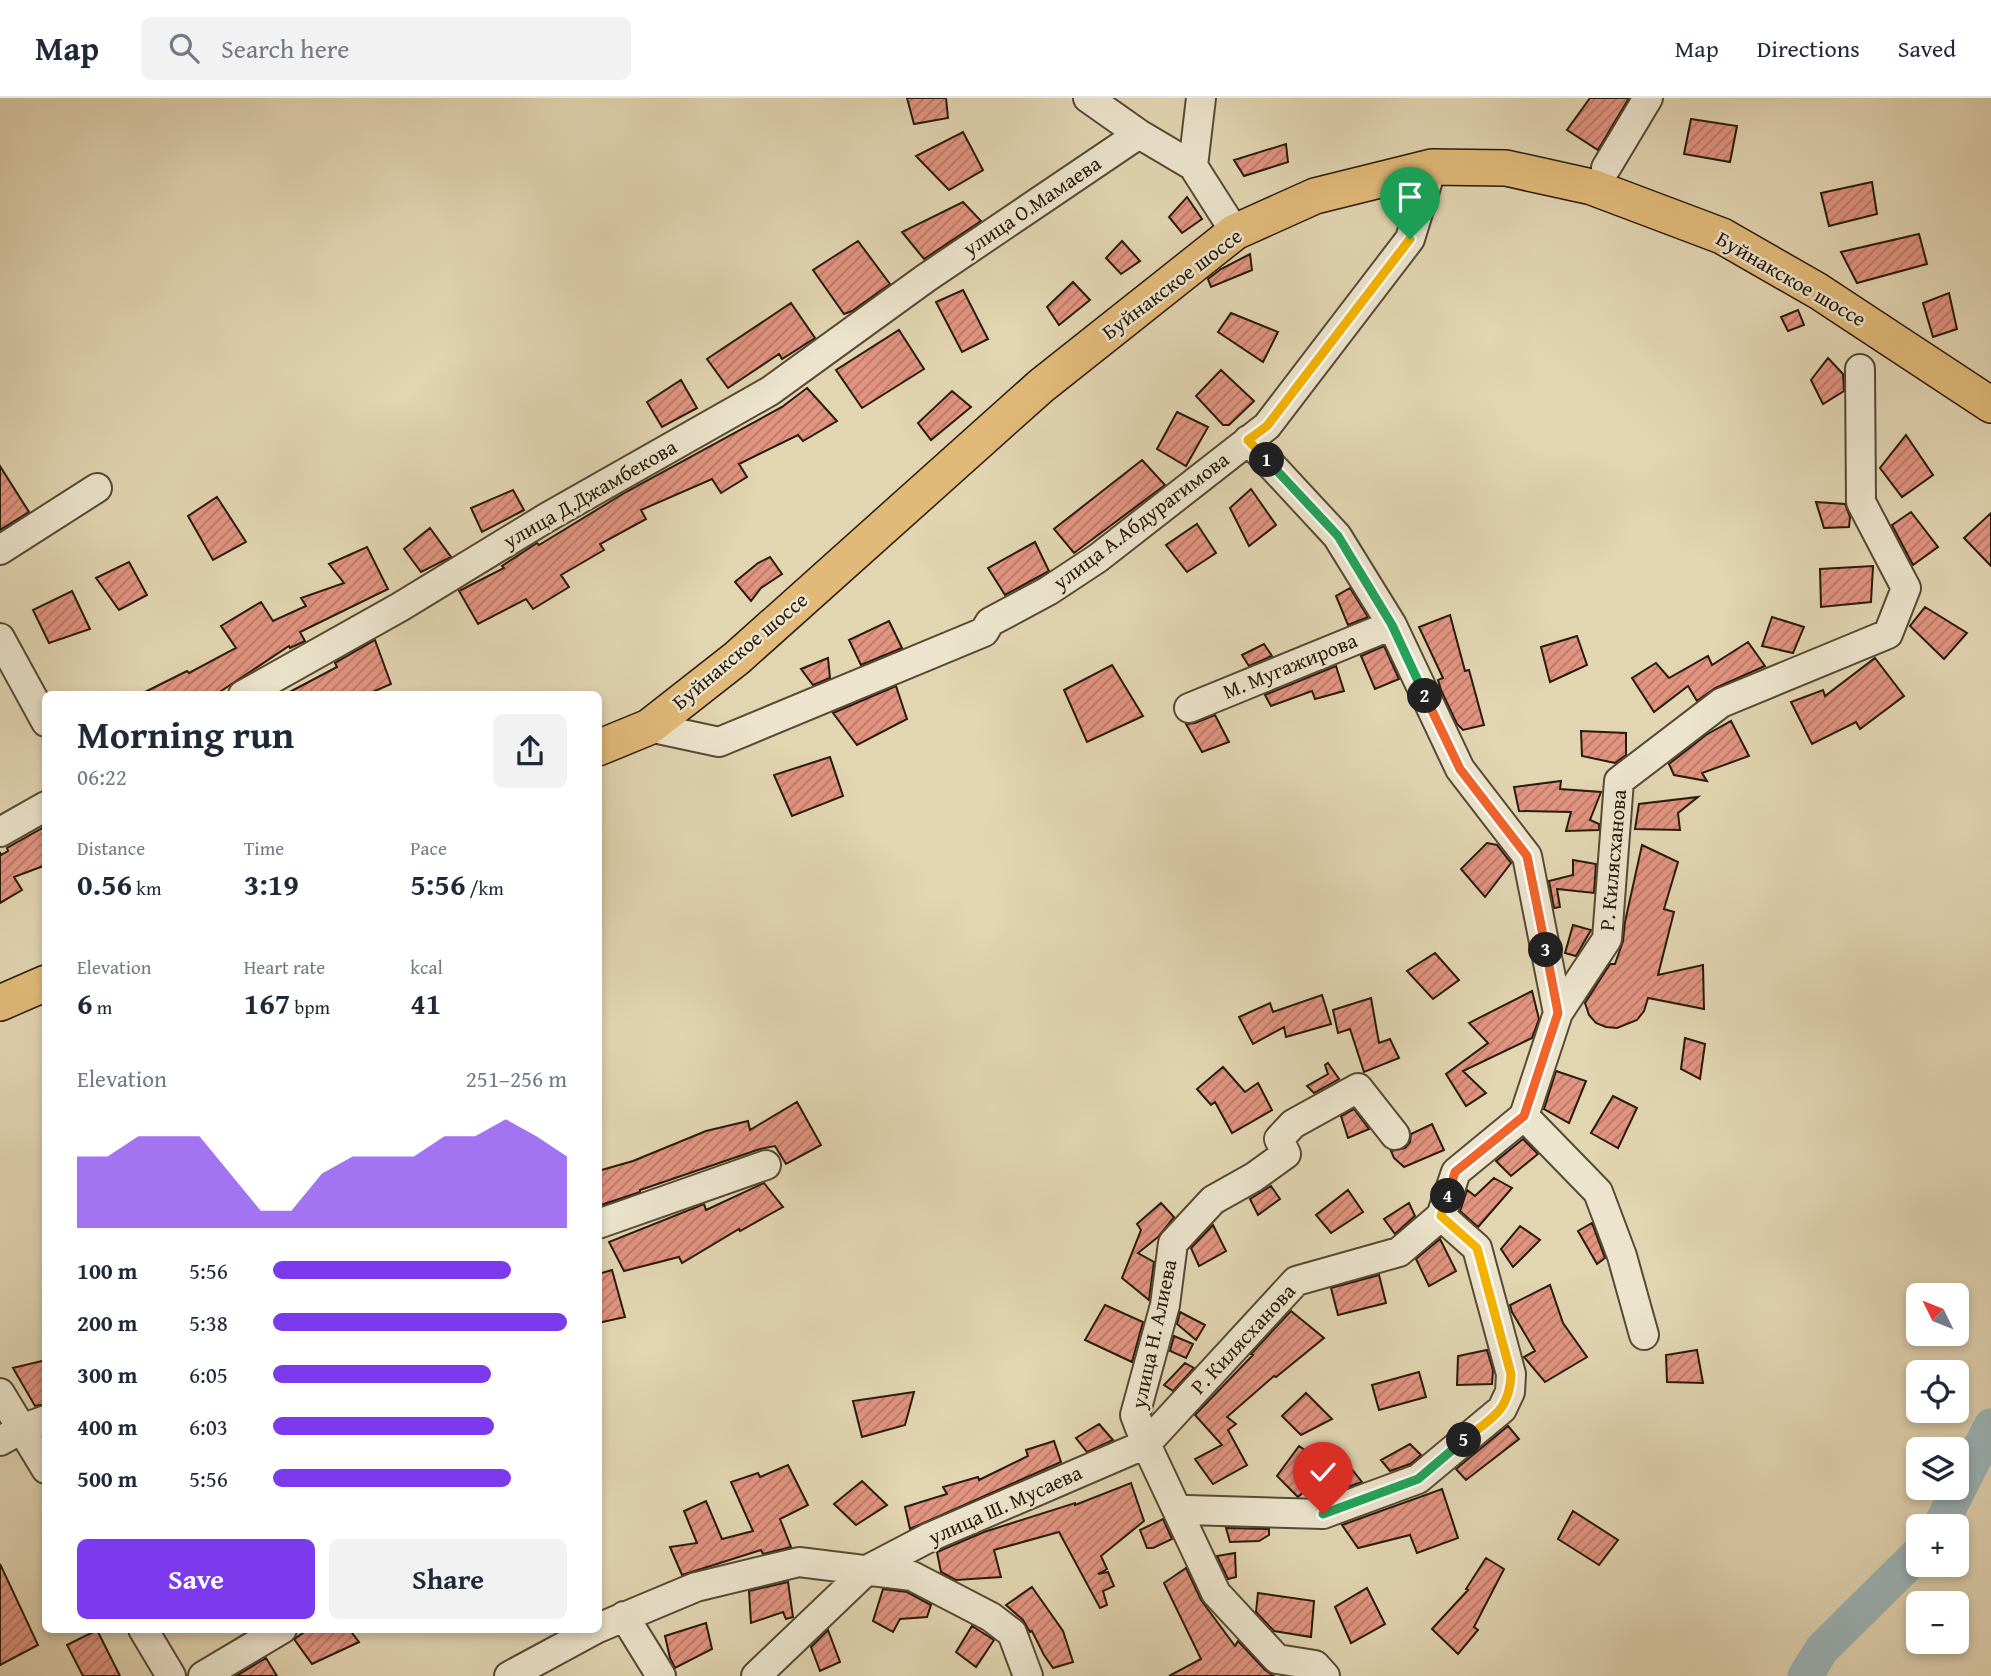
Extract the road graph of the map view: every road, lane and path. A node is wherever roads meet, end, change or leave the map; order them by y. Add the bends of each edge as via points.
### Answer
1 (1088, 98) edge
2 (1201, 98) edge
3 (1648, 98) edge
4 (1139, 134) junction
5 (1193, 166) junction
6 (1432, 167) junction
7 (1606, 168) dead end
8 (1236, 232) junction
9 (926, 278) joint
10 (1860, 369) dead end
11 (1991, 405) edge
12 (1248, 440) junction
13 (97, 488) dead end
14 (0, 550) edge
15 (1392, 625) junction
16 (0, 638) edge
17 (250, 691) edge
18 (1189, 708) dead end
19 (42, 715) edge
20 (649, 727) junction
21 (602, 746) edge
22 (42, 808) edge
23 (0, 832) edge
24 (42, 985) edge
25 (0, 1003) edge
26 (1558, 1013) junction
27 (1524, 1116) junction
28 (1395, 1135) dead end
29 (766, 1165) dead end
30 (1441, 1216) junction
31 (602, 1223) edge
32 (1644, 1335) dead end
33 (0, 1393) edge
34 (22, 1430) edge
35 (1146, 1444) junction
36 (42, 1462) edge
37 (1187, 1510) dead end
38 (867, 1570) junction
39 (624, 1616) junction
40 (602, 1626) edge
41 (145, 1633) edge
42 (275, 1633) edge
43 (588, 1633) edge
44 (1274, 1667) edge
45 (171, 1676) edge
46 (203, 1676) edge
47 (509, 1676) edge
48 (661, 1676) edge
49 (756, 1676) edge
50 (1028, 1676) edge
51 (1325, 1676) edge

1 - 4 street
2 - 5 street
3 - 7 street
4 - 5 street
4 - 9 street, улица О.Мамаева
5 - 8 street
6 - 8 main road, Буйнакское шоссе via 1315,196
6 - 11 main road, Буйнакское шоссе via 1506,168 1592,187 1722,236 1829,298
6 - 12 street, улица А.Абдурагимова via 1410,239 1267,426
8 - 20 main road, Буйнакское шоссе via 1041,386 737,658
9 - 17 street, улица Д.Джамбекова via 770,391
10 - 26 street, Р. Килясханова via 1861,502 1906,588 1888,634 1721,703 1619,781 1607,939
12 - 15 street via 1338,536
12 - 20 street, улица А.Абдурагимова via 1098,558 990,622 984,632 719,742
13 - 14 street
15 - 18 street, М. Мугажирова
15 - 26 street via 1460,769 1527,856
16 - 19 street
20 - 21 main road, Буйнакское шоссе
22 - 23 street
24 - 25 main road
26 - 27 street, Р. Килясханова
27 - 30 street via 1455,1172
27 - 32 street via 1598,1192
28 - 35 street, улица Н. Алиева via 1358,1088 1293,1124 1279,1139 1286,1154 1213,1200 1173,1243 1165,1305 1135,1415
29 - 31 street
30 - 35 street, Р. Килясханова via 1399,1252 1296,1281
30 - 37 street via 1477,1248 1511,1374 1510,1392 1502,1409 1418,1479 1323,1514
33 - 34 street
34 - 36 street
35 - 38 street, улица Ш. Мусаева via 930,1537
35 - 44 street via 1216,1593
38 - 39 street via 799,1562 696,1587
38 - 49 street, улица Ш. Мусаева
38 - 50 street via 912,1576 991,1616 1012,1633
39 - 40 street
39 - 48 street
41 - 45 street
42 - 46 street
43 - 47 street
44 - 51 street via 1315,1665

